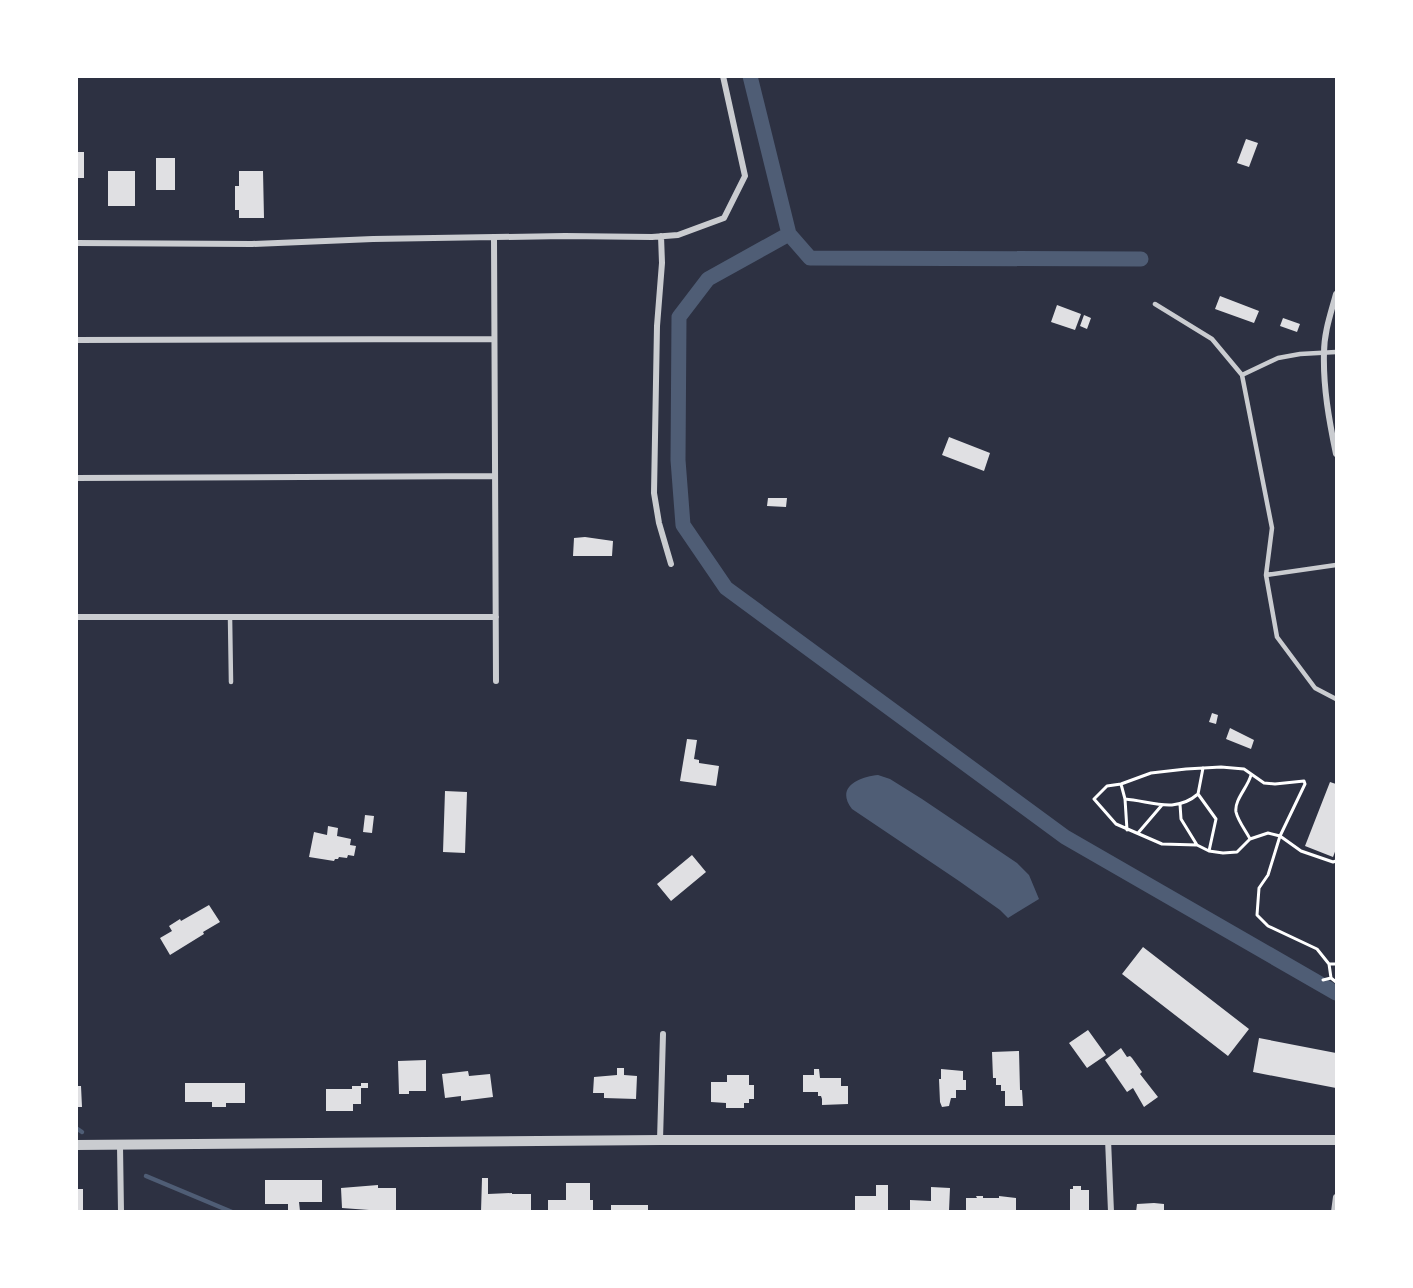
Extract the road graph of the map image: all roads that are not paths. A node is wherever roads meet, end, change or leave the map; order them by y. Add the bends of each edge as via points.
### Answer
1 (723, 76) edge
2 (661, 236) junction
3 (494, 237) junction
4 (76, 243) edge
5 (1336, 294) edge
6 (1155, 304) dead end
7 (76, 339) edge
8 (494, 339) junction
9 (1324, 352) junction
10 (1336, 352) edge
11 (1242, 375) junction
12 (1336, 454) edge
13 (495, 476) junction
14 (76, 478) edge
15 (670, 564) dead end
16 (1336, 566) edge
17 (1266, 575) junction
18 (76, 617) edge
19 (230, 617) junction
20 (496, 617) junction
21 (496, 681) dead end
22 (231, 682) dead end
23 (1336, 699) edge
24 (663, 1034) dead end
25 (1108, 1139) junction
26 (660, 1140) junction
27 (1336, 1140) edge
28 (76, 1145) edge
29 (120, 1146) junction
30 (1336, 1197) edge
31 (121, 1212) edge
32 (1111, 1212) edge
33 (1334, 1212) edge

1 - 2 street via 745,176 724,218 678,235
2 - 3 street
2 - 15 street via 654,493
3 - 4 street via 252,244
3 - 8 street
5 - 9 street
6 - 11 lane via 1212,339
7 - 8 street
8 - 13 street
9 - 10 lane
9 - 11 lane via 1278,358
9 - 12 street via 1326,406
11 - 17 lane via 1272,528
13 - 14 street
13 - 20 street
16 - 17 lane
17 - 23 lane via 1277,637 1315,688
18 - 19 street
19 - 20 street
19 - 22 lane
20 - 21 street
24 - 26 street
25 - 26 street
25 - 27 street
25 - 32 street
26 - 29 street
28 - 29 street
29 - 31 street
30 - 33 street

